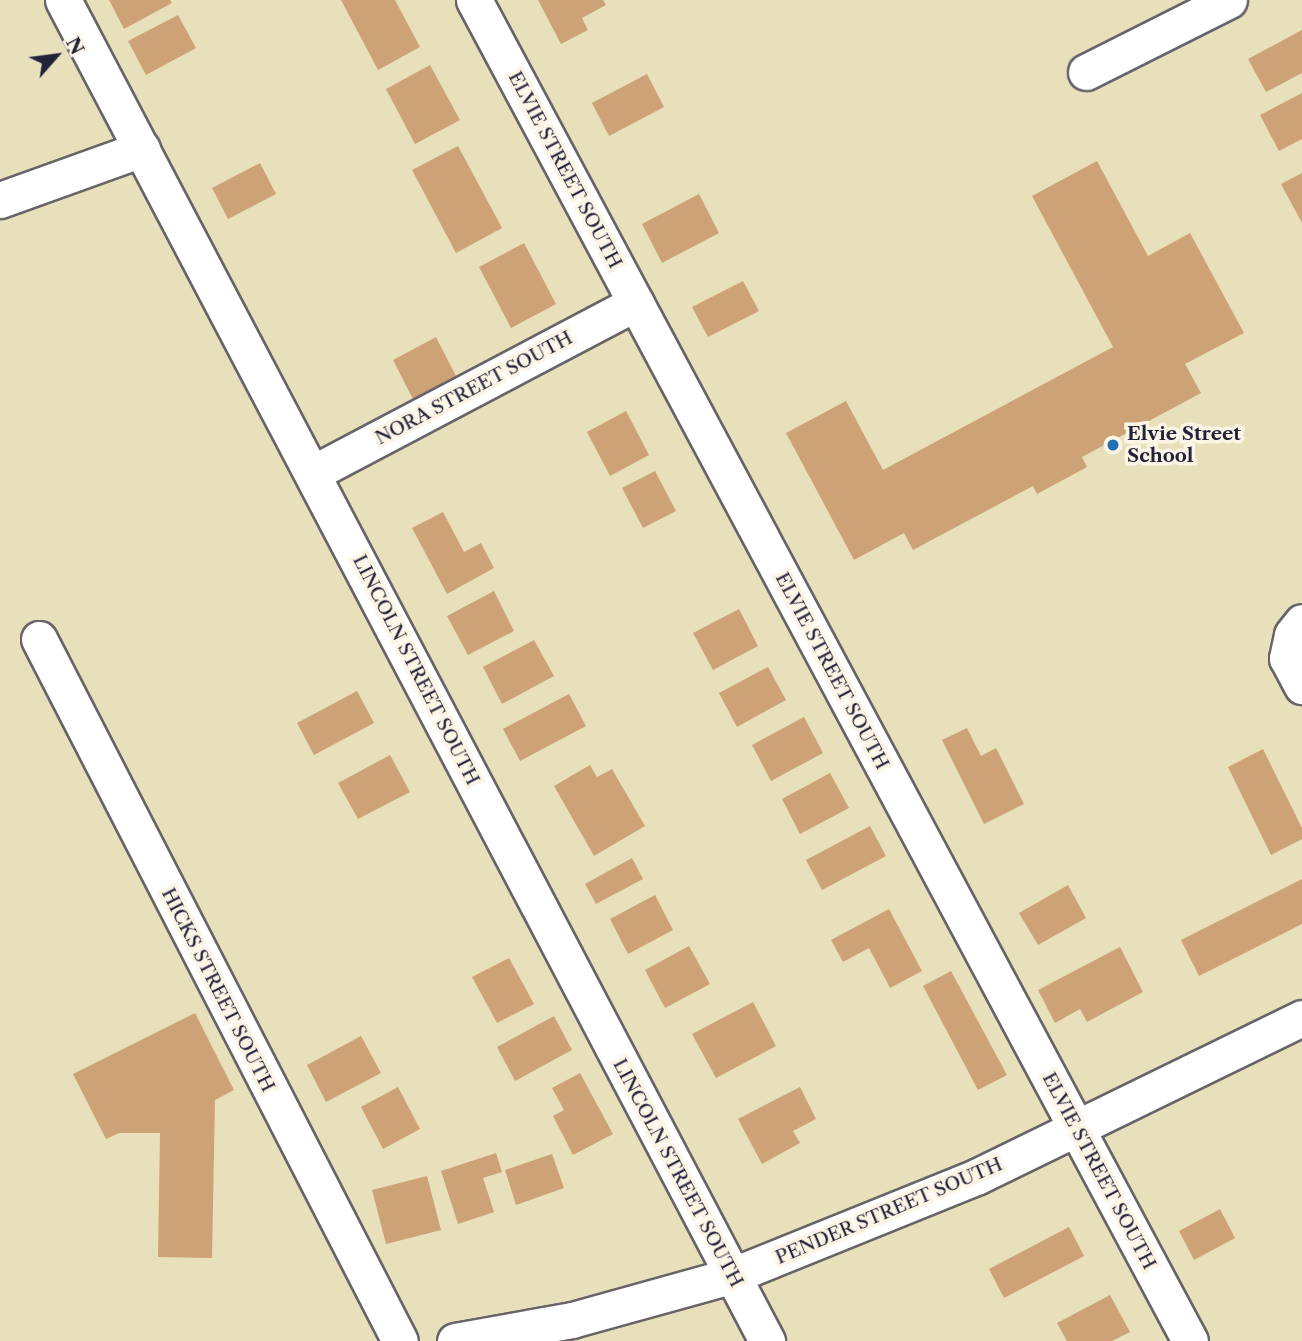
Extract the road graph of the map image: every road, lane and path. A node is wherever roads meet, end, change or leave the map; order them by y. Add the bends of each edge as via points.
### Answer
1 (63, 0) edge
2 (474, 0) edge
3 (1229, 0) edge
4 (1086, 72) dead end
5 (142, 149) junction
6 (0, 200) edge
7 (636, 303) junction
8 (313, 473) junction
9 (1297, 628) edge
10 (39, 639) dead end
11 (1302, 686) edge
12 (1302, 1018) edge
13 (1076, 1127) junction
14 (731, 1276) junction
15 (400, 1341) edge
16 (455, 1341) edge
17 (767, 1341) edge
18 (1190, 1341) edge

1 - 5 street, LINCOLN STREET SOUTH
2 - 7 street, ELVIE STREET SOUTH
3 - 4 street
5 - 6 street
5 - 8 street, LINCOLN STREET SOUTH
7 - 8 street, NORA STREET SOUTH
7 - 13 street, ELVIE STREET SOUTH
8 - 14 street, LINCOLN STREET SOUTH
9 - 11 street via 1287,658
10 - 15 street, HICKS STREET SOUTH
12 - 13 street, PENDER STREET SOUTH
13 - 14 street, PENDER STREET SOUTH via 901,1210
13 - 18 street, ELVIE STREET SOUTH
14 - 16 street, PENDER STREET SOUTH via 572,1320
14 - 17 street, LINCOLN STREET SOUTH

